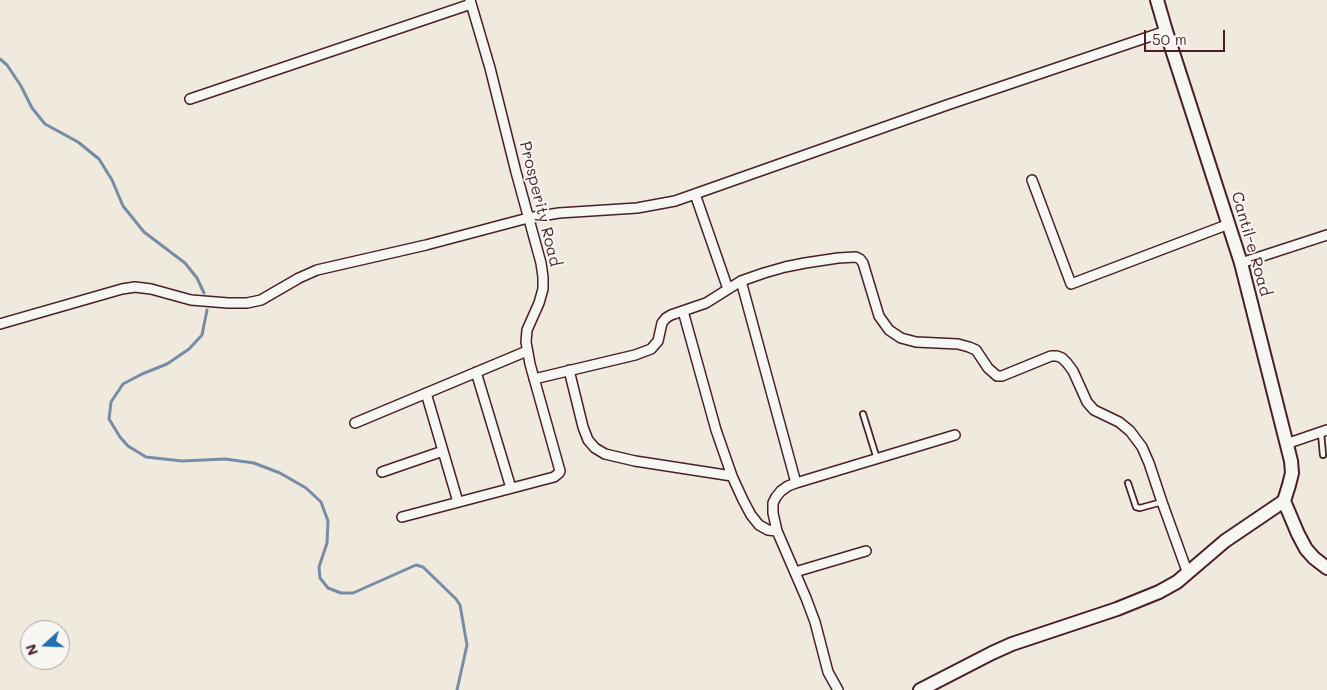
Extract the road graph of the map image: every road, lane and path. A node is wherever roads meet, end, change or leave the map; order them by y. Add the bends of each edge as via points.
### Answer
1 (1158, 0) edge
2 (470, 2) edge
3 (1166, 31) junction
4 (190, 99) dead end
5 (1032, 180) dead end
6 (695, 194) junction
7 (528, 218) junction
8 (1229, 224) junction
9 (1327, 235) edge
10 (1241, 262) junction
11 (741, 281) junction
12 (728, 289) junction
13 (683, 311) junction
14 (0, 324) edge
15 (527, 351) junction
16 (569, 370) junction
17 (476, 372) junction
18 (534, 379) junction
19 (426, 393) junction
20 (863, 414) dead end
21 (355, 423) dead end
22 (1324, 431) edge
23 (955, 435) dead end
24 (1286, 444) junction
25 (443, 451) junction
26 (1323, 454) dead end
27 (877, 458) junction
28 (382, 472) dead end
29 (732, 476) junction
30 (796, 483) junction
31 (1128, 483) dead end
32 (511, 488) junction
33 (1284, 501) junction
34 (458, 502) junction
35 (1162, 502) junction
36 (402, 517) dead end
37 (777, 532) junction
38 (866, 551) dead end
39 (1327, 568) edge
40 (795, 572) junction
41 (1188, 574) junction
42 (838, 690) edge
43 (920, 690) edge

1 - 3 street, Cantil-e Road
2 - 4 street
2 - 7 street, Prosperity Road
3 - 6 street
3 - 8 street, Cantil-e Road
5 - 8 street via 1071,284
6 - 7 street via 637,208
6 - 12 street
7 - 14 street via 318,270 261,300 247,303 191,300 135,287
7 - 15 street, Prosperity Road via 543,289 527,330
8 - 10 street, Cantil-e Road
9 - 10 street
10 - 24 street, Cantil-e Road
11 - 12 street
11 - 30 street
11 - 35 street via 785,267 856,257 863,263 880,316 888,330 901,338 969,347 976,350 997,376 1051,356 1062,358 1073,371 1094,410 1125,426 1142,447
12 - 13 street via 706,303
13 - 16 street via 666,318 658,341 651,349
13 - 29 street
15 - 17 street
15 - 18 street, Prosperity Road
16 - 18 street
16 - 29 street via 583,427 595,448 634,462
17 - 19 street
17 - 32 street
18 - 32 street, Prosperity Road via 559,473
19 - 21 street
19 - 25 street
20 - 27 lane
22 - 24 street
22 - 26 lane
23 - 27 street
24 - 33 street, Cantil-e Road via 1292,473
25 - 28 street
25 - 34 street
27 - 30 street
29 - 37 street via 759,525
30 - 37 street via 781,491 773,503
31 - 35 lane via 1138,508
32 - 34 street
33 - 39 street via 1306,549
33 - 41 street via 1225,541
34 - 36 street
35 - 41 street
37 - 40 street
38 - 40 street
40 - 42 street via 815,622 828,672
41 - 43 street via 1159,592 1117,609 1005,647

